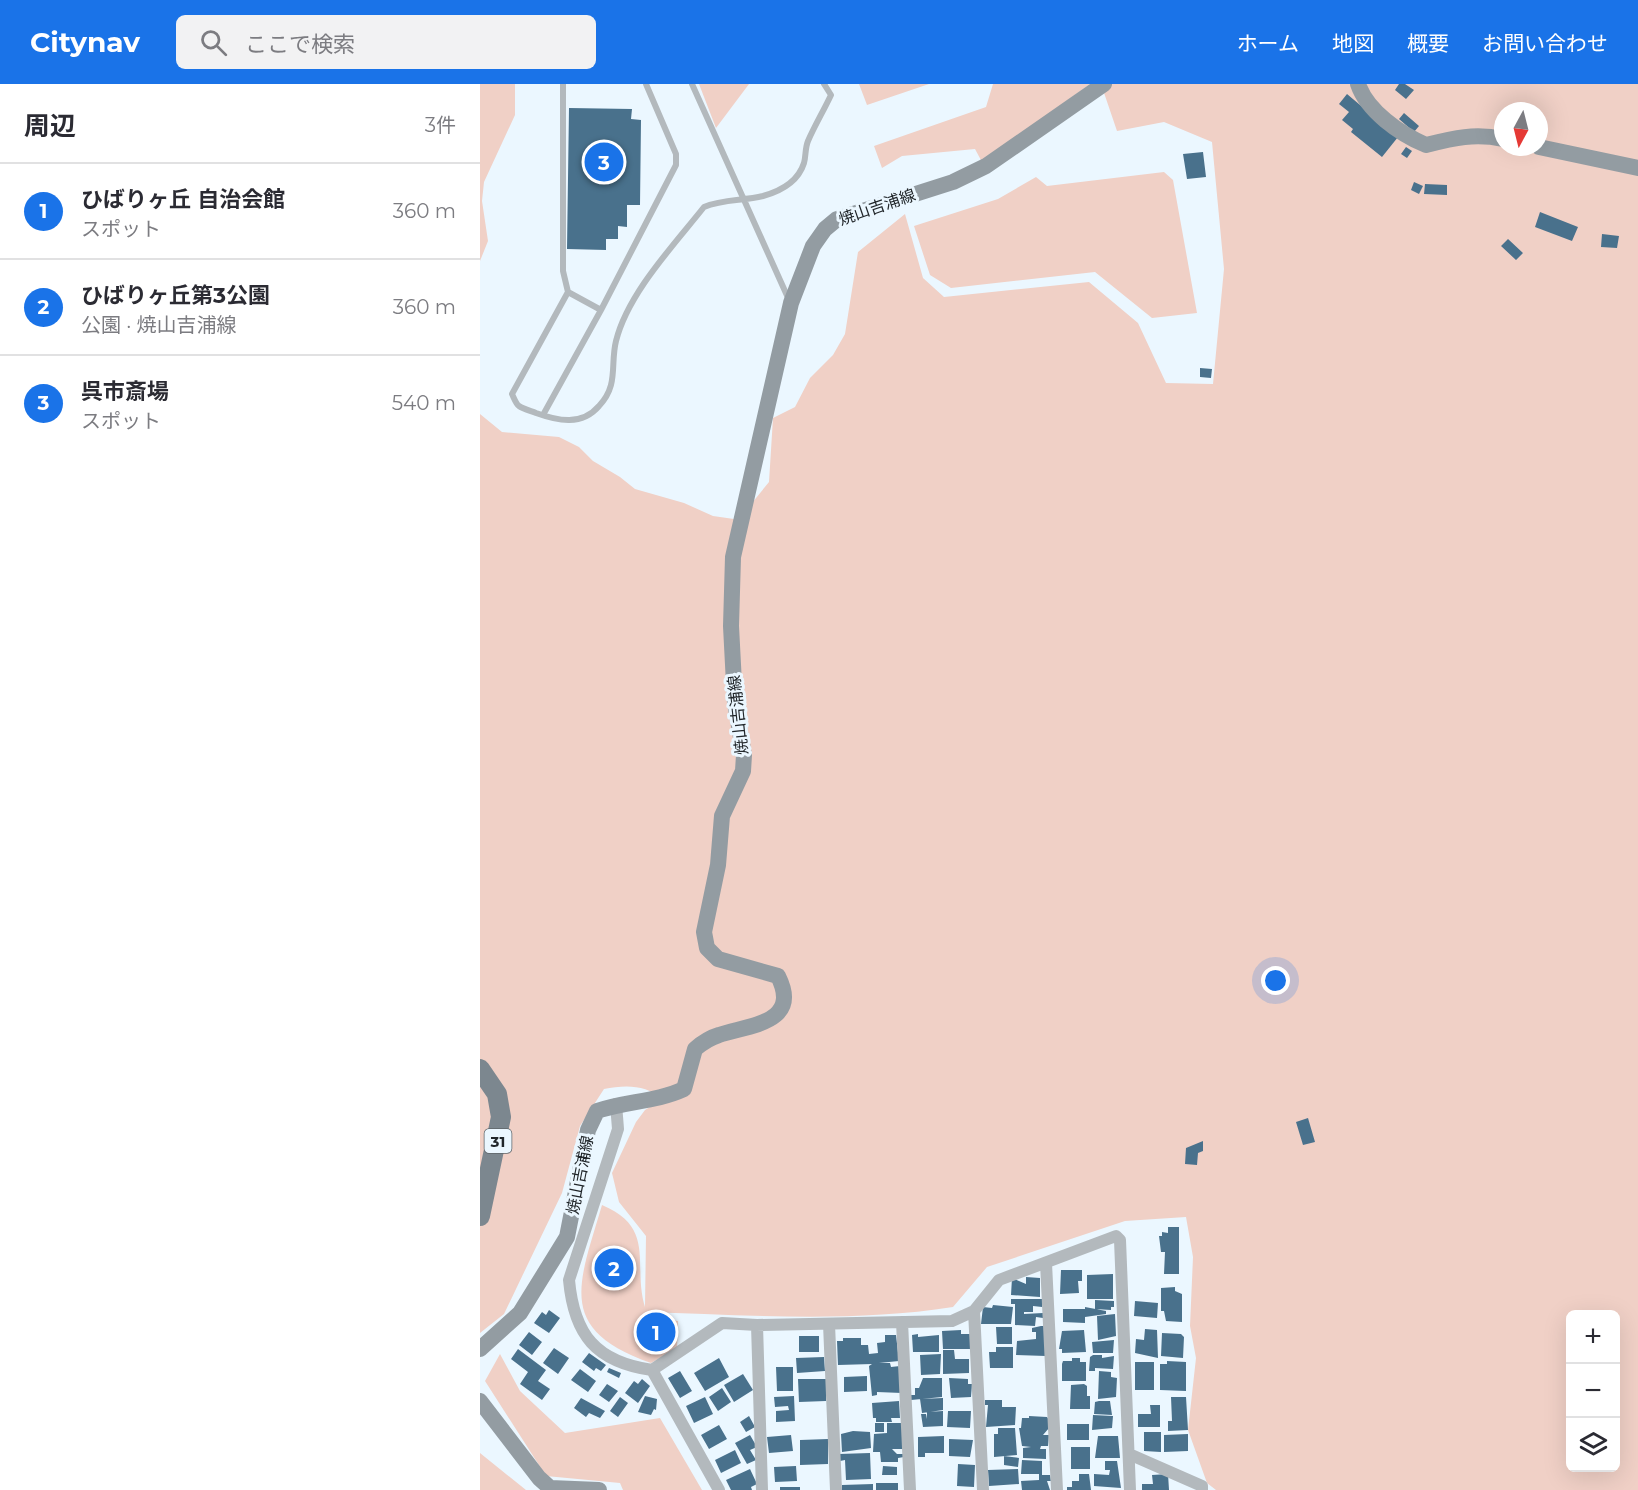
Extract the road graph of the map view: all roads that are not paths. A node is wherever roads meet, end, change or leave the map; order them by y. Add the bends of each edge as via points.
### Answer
1 (563, 84) edge
2 (646, 84) edge
3 (692, 84) edge
4 (824, 84) edge
5 (1104, 84) edge
6 (1358, 84) edge
7 (1494, 137) edge
8 (1548, 149) edge
9 (1638, 168) edge
10 (744, 201) junction
11 (568, 292) junction
12 (791, 303) junction
13 (601, 310) junction
14 (543, 415) junction
15 (480, 1069) edge
16 (616, 1104) junction
17 (480, 1216) edge
18 (1046, 1263) junction
19 (974, 1311) junction
20 (903, 1322) junction
21 (829, 1324) junction
22 (757, 1325) junction
23 (480, 1349) edge
24 (652, 1370) junction
25 (480, 1401) edge
26 (1129, 1454) junction
27 (600, 1490) edge
28 (719, 1490) edge
29 (762, 1490) edge
30 (836, 1490) edge
31 (910, 1490) edge
32 (982, 1490) edge
33 (1057, 1490) edge
34 (1130, 1490) edge
35 (1202, 1490) edge

1 - 11 lane via 562,271
2 - 13 lane via 676,154 676,165
3 - 10 lane
4 - 10 lane via 831,95 807,144 798,176 770,194
5 - 12 main road, 焼山吉浦線 via 986,166 953,182 837,219 813,246
6 - 7 main road via 1362,96 1386,120 1426,145 1461,136
8 - 9 main road
10 - 12 lane
10 - 14 lane via 717,201 704,207 650,275 616,341 615,373 599,408 581,419 564,421
11 - 13 lane
11 - 14 lane via 512,394 518,406
12 - 16 main road, 焼山吉浦線 via 733,557 731,626 743,771 722,816 718,865 704,932 707,948 718,959 778,975 783,987 782,1003 764,1024 719,1034 694,1049 684,1089
13 - 14 lane
15 - 17 main road, 31 via 497,1094 501,1117
16 - 23 main road, 焼山吉浦線 via 597,1112 588,1130 567,1237 520,1313
16 - 24 street via 618,1129 569,1280 571,1306 583,1334 607,1357
18 - 19 street via 999,1281
18 - 26 street via 1116,1236 1120,1240
18 - 33 street
19 - 20 street via 952,1321
19 - 32 street
20 - 21 street
20 - 31 street
21 - 22 street
21 - 30 street
22 - 24 street via 722,1323
22 - 29 street
24 - 28 street
25 - 27 main road via 550,1488
26 - 34 street
26 - 35 street via 1202,1486

